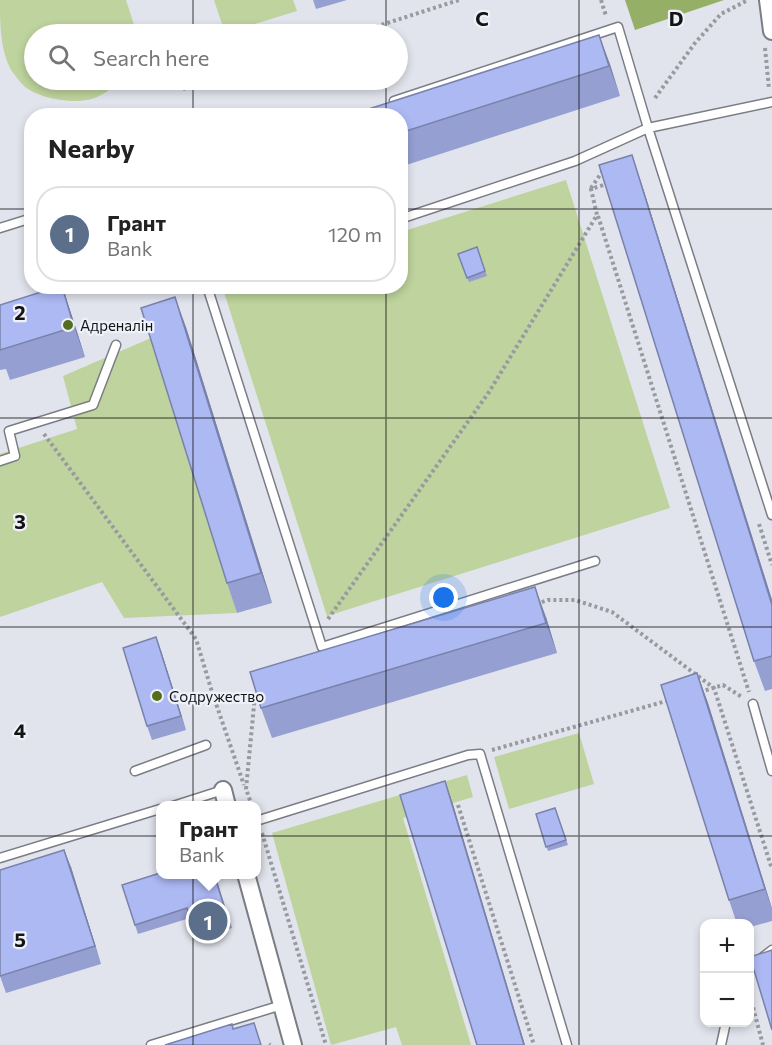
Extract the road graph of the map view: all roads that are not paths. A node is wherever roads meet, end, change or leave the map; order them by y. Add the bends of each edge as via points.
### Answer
1 (768, 0) edge
2 (768, 38) edge
3 (772, 102) edge
4 (383, 104) edge
5 (648, 128) junction
6 (408, 216) edge
7 (24, 220) edge
8 (0, 228) edge
9 (210, 294) edge
10 (116, 345) dead end
11 (0, 461) edge
12 (772, 514) edge
13 (595, 561) dead end
14 (753, 704) road end
15 (206, 745) dead end
16 (135, 771) dead end
17 (772, 771) edge
18 (225, 798) edge
19 (206, 801) edge
20 (156, 810) edge
21 (261, 820) edge
22 (0, 858) edge
23 (247, 879) edge
24 (772, 950) edge
25 (754, 964) edge
26 (282, 1005) junction
27 (725, 1027) edge
28 (151, 1045) edge
29 (293, 1045) edge
30 (567, 1045) edge
31 (721, 1045) edge

1 - 2 street
3 - 5 lane
4 - 5 lane via 618,27
5 - 6 lane via 575,161
5 - 12 lane
7 - 8 lane
9 - 13 lane via 322,647
10 - 11 lane via 93,405 9,431 15,456
14 - 17 lane
15 - 16 lane
18 - 19 lane
20 - 22 lane
21 - 30 lane via 480,754
23 - 26 street
24 - 25 lane
26 - 28 lane
26 - 29 street
27 - 31 lane

